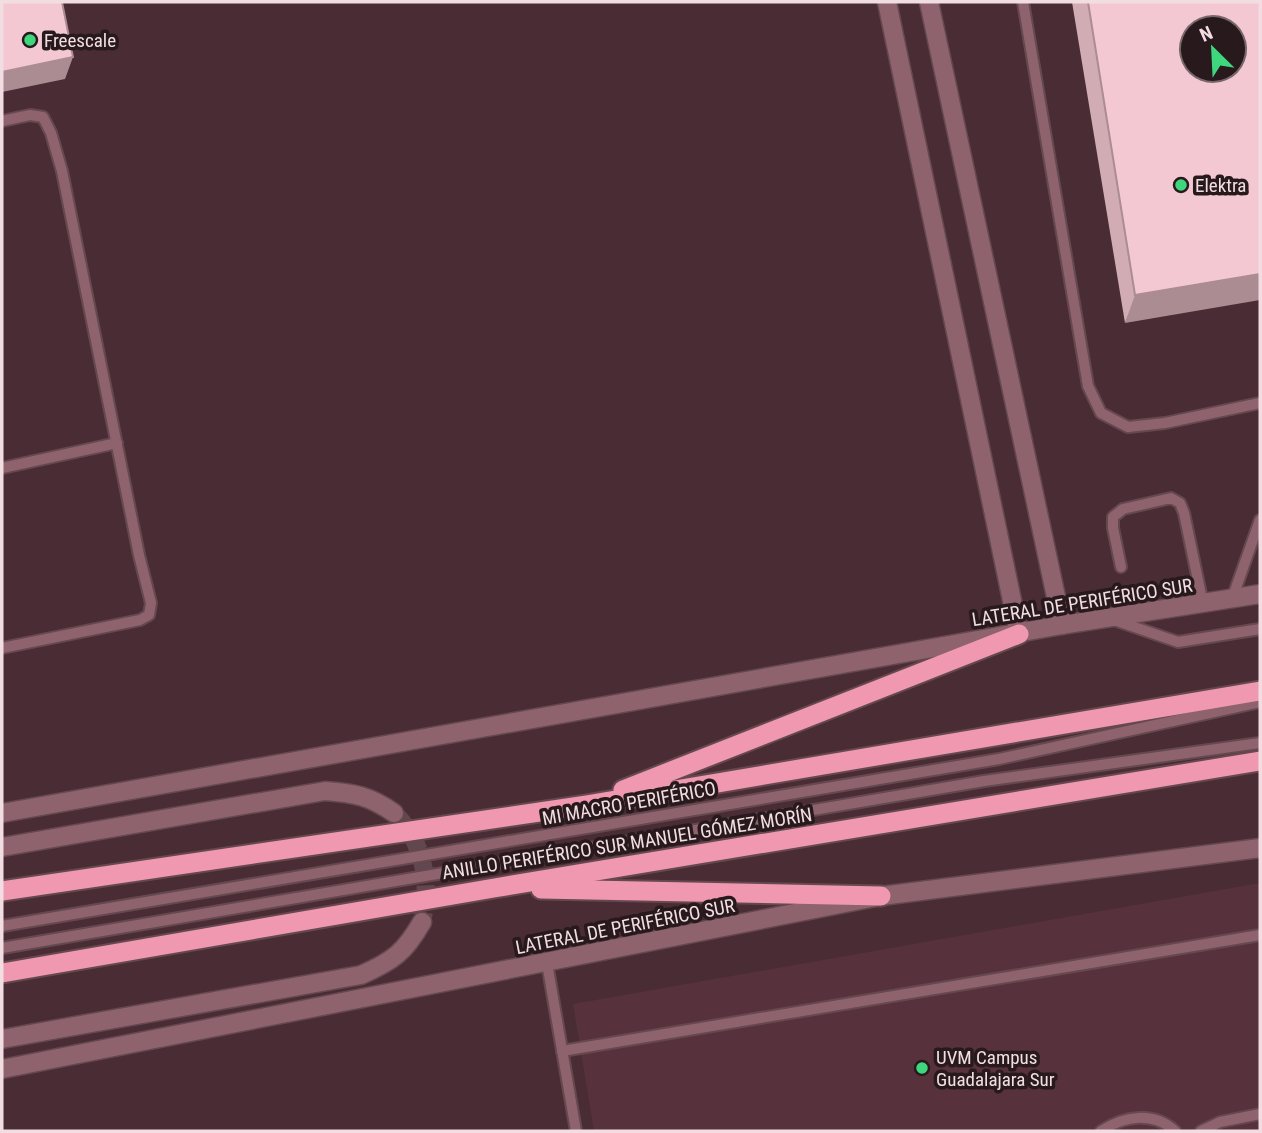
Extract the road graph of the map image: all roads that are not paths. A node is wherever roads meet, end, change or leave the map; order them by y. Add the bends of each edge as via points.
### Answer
1 (887, 2) edge
2 (929, 2) edge
3 (1023, 2) edge
4 (2, 121) edge
5 (1260, 402) edge
6 (117, 443) junction
7 (2, 468) edge
8 (1260, 520) edge
9 (1121, 567) dead end
10 (1260, 594) edge
11 (1232, 599) junction
12 (1203, 604) junction
13 (1108, 617) junction
14 (1062, 625) junction
15 (1260, 629) edge
16 (1019, 634) junction
17 (2, 648) edge
18 (1260, 691) edge
19 (1260, 702) edge
20 (1260, 743) edge
21 (1260, 761) edge
22 (587, 805) junction
23 (2, 813) edge
24 (394, 813) tunnel mouth
25 (2, 847) edge
26 (1260, 848) edge
27 (495, 888) junction
28 (2, 891) edge
29 (881, 896) junction
30 (422, 922) tunnel mouth
31 (2, 926) edge
32 (1260, 935) edge
33 (2, 948) edge
34 (547, 963) junction
35 (2, 973) edge
36 (2, 1038) edge
37 (562, 1051) junction
38 (2, 1069) edge
39 (1260, 1114) edge
40 (576, 1131) edge
41 (1101, 1131) edge
42 (1175, 1131) edge
43 (1201, 1131) edge

1 - 16 street
2 - 14 street
3 - 5 lane via 1088,386 1101,413 1128,427
4 - 6 lane via 43,117 51,133
6 - 7 lane
6 - 17 lane via 151,603 149,614 140,620
8 - 11 lane
9 - 12 lane via 1113,517 1123,509 1171,498 1180,503 1184,513
10 - 11 street, LATERAL DE PERIFÉRICO SUR
11 - 12 street, LATERAL DE PERIFÉRICO SUR
12 - 13 street, LATERAL DE PERIFÉRICO SUR
13 - 14 street, LATERAL DE PERIFÉRICO SUR
13 - 15 lane via 1178,642
14 - 16 street, LATERAL DE PERIFÉRICO SUR
16 - 22 highway
16 - 23 street, LATERAL DE PERIFÉRICO SUR
18 - 22 highway
19 - 31 lane, MI MACRO PERIFÉRICO via 999,759
20 - 33 lane, MI MACRO PERIFÉRICO via 984,781
21 - 27 highway, ANILLO PERIFÉRICO SUR MANUEL GÓMEZ MORÍN
22 - 28 highway
24 - 25 street via 377,800 325,791
26 - 29 street, LATERAL DE PERIFÉRICO SUR
27 - 29 highway
27 - 35 highway, ANILLO PERIFÉRICO SUR MANUEL GÓMEZ MORÍN
29 - 34 street, LATERAL DE PERIFÉRICO SUR
30 - 36 street via 408,946 384,965 361,975
32 - 37 lane
34 - 37 lane
34 - 38 street, LATERAL DE PERIFÉRICO SUR
37 - 40 lane
39 - 43 lane
41 - 42 lane via 1136,1117 1154,1119

